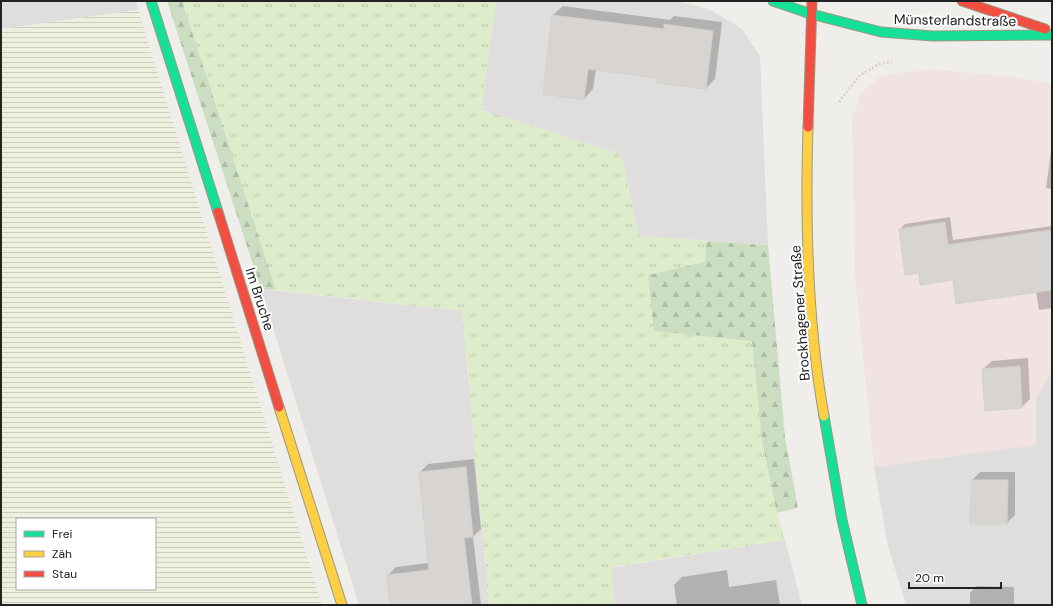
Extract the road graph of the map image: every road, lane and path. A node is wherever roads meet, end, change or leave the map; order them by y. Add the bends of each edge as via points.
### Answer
1 (151, 1) edge
2 (773, 1) edge
3 (812, 1) edge
4 (962, 1) edge
5 (812, 14) junction
6 (1052, 32) edge
7 (1052, 35) edge
8 (879, 64) dead end
9 (839, 102) dead end
10 (342, 605) edge
11 (862, 605) edge

1 - 10 main road, Im Bruche
2 - 5 main road, Münsterlandstraße
3 - 5 main road, Brockhagener Straße
4 - 6 main road, Münsterlandstraße
5 - 7 main road, Münsterlandstraße via 881,32 933,36
5 - 11 main road, Brockhagener Straße via 807,196 817,372 849,556
8 - 9 path via 859,76

